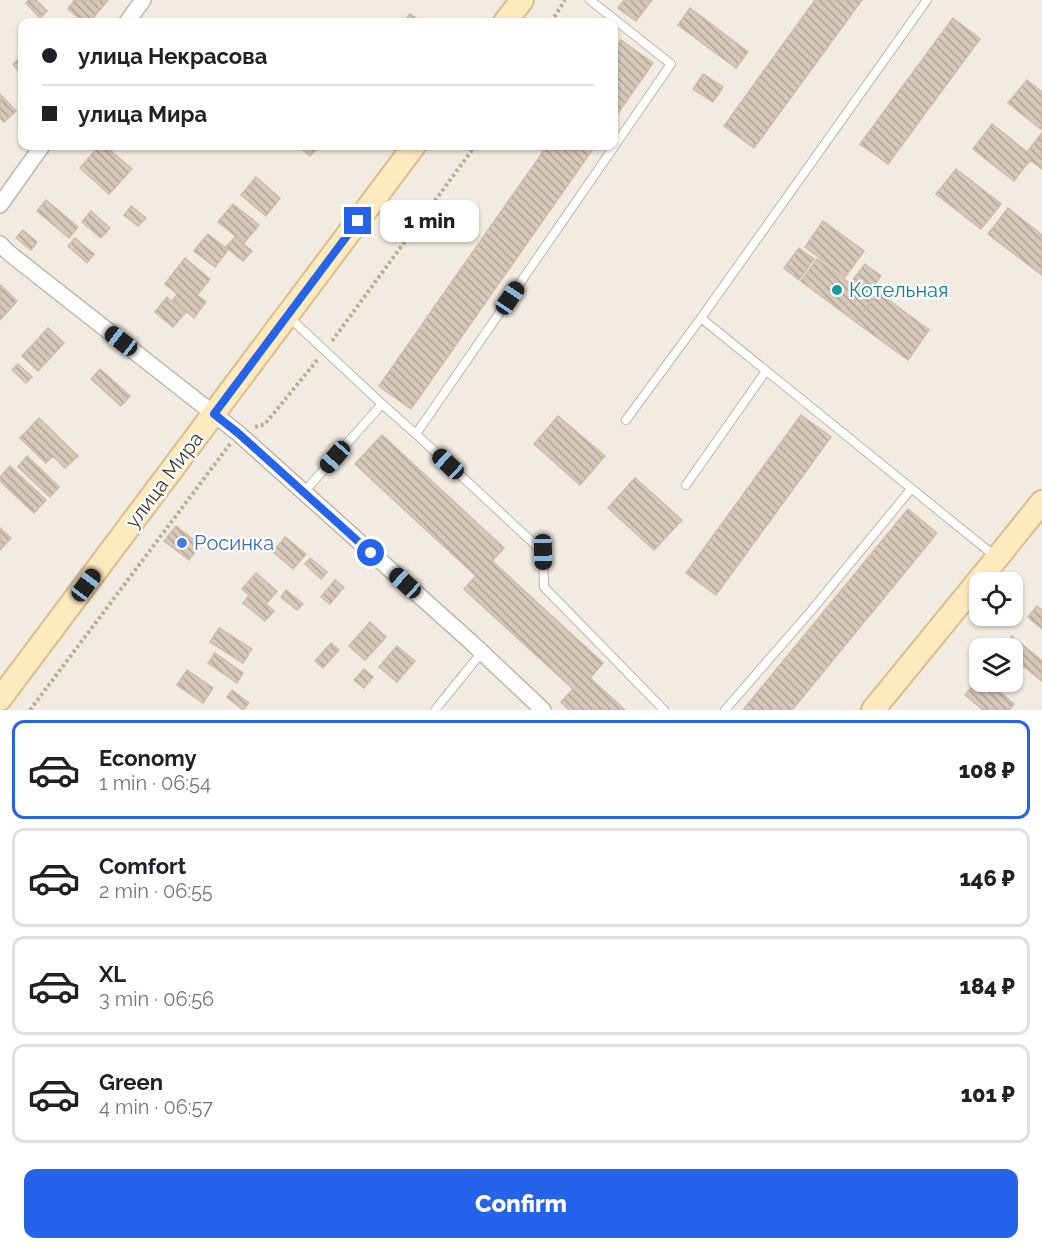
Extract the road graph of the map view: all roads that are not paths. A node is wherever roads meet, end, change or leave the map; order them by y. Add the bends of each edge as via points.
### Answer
1 (143, 0) edge
2 (522, 0) edge
3 (590, 0) edge
4 (927, 0) edge
5 (131, 18) edge
6 (508, 18) edge
7 (613, 18) edge
8 (618, 22) edge
9 (618, 139) edge
10 (39, 150) edge
11 (411, 150) edge
12 (610, 150) edge
13 (0, 205) edge
14 (0, 244) edge
15 (288, 316) junction
16 (701, 318) junction
17 (766, 371) junction
18 (382, 404) junction
19 (214, 414) junction
20 (626, 420) dead end
21 (416, 434) junction
22 (686, 484) dead end
23 (910, 489) junction
24 (304, 492) junction
25 (1042, 502) edge
26 (997, 558) junction
27 (482, 652) junction
28 (0, 699) edge
29 (435, 710) edge
30 (543, 710) edge
31 (664, 710) edge
32 (725, 710) edge
33 (873, 710) edge

1 - 5 street
2 - 6 street
3 - 7 lane
4 - 16 lane
8 - 9 lane via 670,63
10 - 13 street
11 - 15 street, улица Мира
12 - 21 lane
14 - 19 street
15 - 18 lane
15 - 19 street, улица Мира
16 - 17 lane
16 - 20 lane
17 - 22 lane
17 - 23 lane
18 - 21 lane
18 - 24 lane
19 - 24 street
19 - 28 street, улица Мира
21 - 31 lane via 543,552 544,587
23 - 26 lane
23 - 32 lane
24 - 27 street
25 - 26 street
26 - 33 street
27 - 29 lane
27 - 30 street

